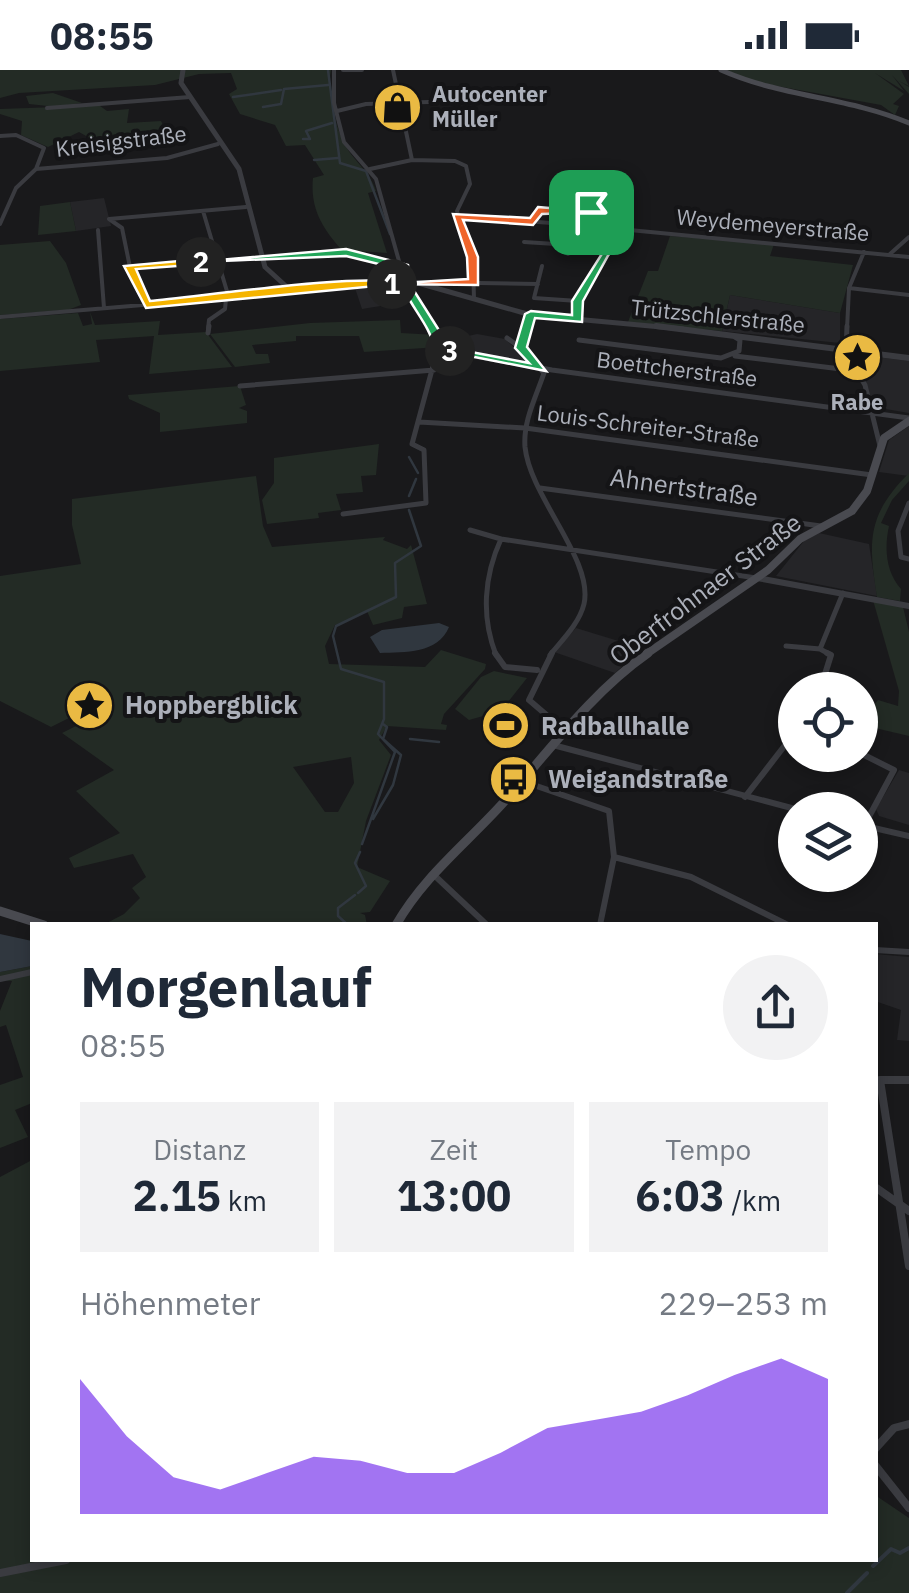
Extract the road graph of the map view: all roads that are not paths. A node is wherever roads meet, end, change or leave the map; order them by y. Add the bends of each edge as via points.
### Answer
1 (334, 70) edge
2 (343, 70) edge
3 (362, 70) edge
4 (393, 70) edge
5 (720, 70) edge
6 (182, 72) edge
7 (190, 97) junction
8 (491, 100) dead end
9 (402, 102) junction
10 (47, 108) dead end
11 (337, 111) junction
12 (892, 115) joint
13 (905, 121) edge
14 (0, 136) edge
15 (218, 144) junction
16 (412, 160) junction
17 (36, 169) junction
18 (370, 169) junction
19 (246, 207) junction
20 (202, 211) junction
21 (456, 216) junction
22 (533, 222) junction
23 (0, 224) edge
24 (578, 224) junction
25 (593, 226) junction
26 (616, 228) junction
27 (98, 230) dead end
28 (909, 237) edge
29 (524, 242) dead end
30 (571, 245) junction
31 (864, 252) junction
32 (568, 254) dead end
33 (890, 254) junction
34 (909, 256) edge
35 (262, 258) junction
36 (221, 261) junction
37 (130, 266) junction
38 (542, 266) dead end
39 (404, 267) junction
40 (406, 282) junction
41 (474, 282) junction
42 (538, 284) junction
43 (288, 288) junction
44 (849, 288) junction
45 (909, 295) edge
46 (228, 298) junction
47 (474, 298) junction
48 (578, 301) junction
49 (146, 304) junction
50 (104, 308) junction
51 (531, 314) junction
52 (0, 318) edge
53 (578, 319) junction
54 (208, 332) dead end
55 (730, 334) junction
56 (507, 338) dead end
57 (578, 340) dead end
58 (521, 348) junction
59 (846, 349) junction
60 (441, 350) junction
61 (734, 356) junction
62 (909, 358) edge
63 (542, 369) junction
64 (434, 370) junction
65 (858, 372) junction
66 (240, 386) dead end
67 (871, 412) junction
68 (909, 419) edge
69 (418, 422) junction
70 (525, 428) junction
71 (878, 443) junction
72 (872, 475) junction
73 (540, 488) junction
74 (909, 503) edge
75 (343, 514) dead end
76 (822, 526) junction
77 (470, 530) dead end
78 (501, 539) junction
79 (569, 547) junction
80 (909, 559) edge
81 (757, 578) junction
82 (843, 593) junction
83 (909, 606) edge
84 (786, 646) dead end
85 (820, 649) junction
86 (537, 670) junction
87 (828, 672) edge
88 (564, 730) junction
89 (552, 744) junction
90 (778, 752) edge
91 (878, 760) edge
92 (522, 781) junction
93 (744, 797) junction
94 (878, 798) edge
95 (778, 805) edge
96 (878, 829) edge
97 (909, 836) edge
98 (614, 856) junction
99 (434, 875) junction
100 (0, 910) edge
101 (35, 922) edge
102 (398, 922) edge
103 (484, 922) edge
104 (601, 922) edge
105 (782, 922) edge
106 (878, 950) edge
107 (909, 952) edge
108 (30, 972) edge
109 (0, 979) edge
110 (909, 1080) edge
111 (878, 1189) edge
112 (900, 1205) junction
113 (909, 1212) edge
114 (909, 1266) edge
115 (909, 1424) edge
116 (878, 1445) edge
117 (878, 1469) edge
118 (909, 1508) edge
119 (57, 1562) edge
120 (0, 1574) edge

1 - 11 street
2 - 3 street
4 - 9 street
5 - 12 main road
6 - 7 street
7 - 10 street
7 - 15 street
8 - 9 street
9 - 11 street
9 - 16 street
11 - 18 street via 344,142
12 - 13 main road
14 - 17 street via 16,135 44,148
15 - 17 street, Kreisigstraße via 168,158
15 - 19 street via 239,169
16 - 18 street
16 - 21 street via 466,166 470,184
17 - 23 street, Kreisigstraße via 16,188
18 - 39 street
19 - 20 street
19 - 35 street
20 - 36 street
20 - 37 street via 108,219 122,228
21 - 22 street, Weydemeyerstraße
21 - 41 street
22 - 24 street, Weydemeyerstraße
22 - 25 street, Weydemeyerstraße via 538,210 586,211 594,214
24 - 25 street, Weydemeyerstraße
24 - 30 street
25 - 26 street, Weydemeyerstraße
26 - 31 street, Weydemeyerstraße
26 - 48 street
27 - 50 street
28 - 33 street, Weydemeyerstraße
29 - 30 street
30 - 32 street
31 - 33 street, Weydemeyerstraße
31 - 44 street
33 - 34 street, Weydemeyerstraße
35 - 36 street
35 - 39 street via 346,252
35 - 43 street via 272,278
36 - 37 street
36 - 46 street
37 - 49 street
38 - 42 street
39 - 40 street
40 - 41 street
40 - 43 street, Trützschlerstraße
40 - 47 street, Trützschlerstraße
40 - 60 street via 437,331
41 - 42 street
41 - 47 street
42 - 48 street via 534,298
43 - 46 street
44 - 45 street
44 - 59 street
46 - 49 street
46 - 54 street
47 - 51 street, Trützschlerstraße
48 - 53 street
49 - 50 street
50 - 52 street
51 - 53 street, Trützschlerstraße
51 - 58 street
53 - 55 street, Trützschlerstraße
55 - 59 street, Trützschlerstraße
55 - 61 street via 740,340
56 - 58 street
57 - 61 street
58 - 63 street
59 - 62 street, Trützschlerstraße
59 - 65 street
60 - 63 street, Boettcherstraße
60 - 64 street
61 - 65 street
63 - 67 street, Boettcherstraße
63 - 70 street
64 - 66 street
64 - 69 street
65 - 67 street
67 - 68 street, Boettcherstraße
67 - 71 street
68 - 71 main road
69 - 70 street, Louis-Schreiter-Straße
69 - 75 street via 412,444 424,450 426,502
70 - 72 street, Louis-Schreiter-Straße
70 - 73 street
71 - 72 main road, Oberfrohnaer Straße
72 - 76 main road, Oberfrohnaer Straße via 852,511
73 - 76 street, Ahnertstraße
73 - 79 street
74 - 80 street via 896,540 901,557
76 - 81 main road, Oberfrohnaer Straße
77 - 78 street
78 - 79 street
78 - 86 street via 488,576 494,654 510,669
79 - 81 street
79 - 86 street via 582,572 584,610
81 - 82 street
81 - 88 main road, Oberfrohnaer Straße via 658,644
82 - 83 street
82 - 85 street
84 - 85 street
85 - 87 street via 831,655
86 - 88 street via 530,700
88 - 89 main road, Oberfrohnaer Straße
89 - 92 main road, Oberfrohnaer Straße
89 - 93 street
90 - 93 street
91 - 94 street via 894,770
92 - 98 street via 608,812
92 - 99 main road, Oberfrohnaer Straße
93 - 95 street
96 - 97 street
98 - 104 street
98 - 105 street via 691,877
99 - 102 main road, Oberfrohnaer Straße via 416,890
99 - 103 street
100 - 101 main road
106 - 107 street
108 - 109 street
110 - 112 street via 880,1080
111 - 112 street
112 - 113 street
112 - 114 street
115 - 116 street via 894,1428
117 - 118 street
119 - 120 street

